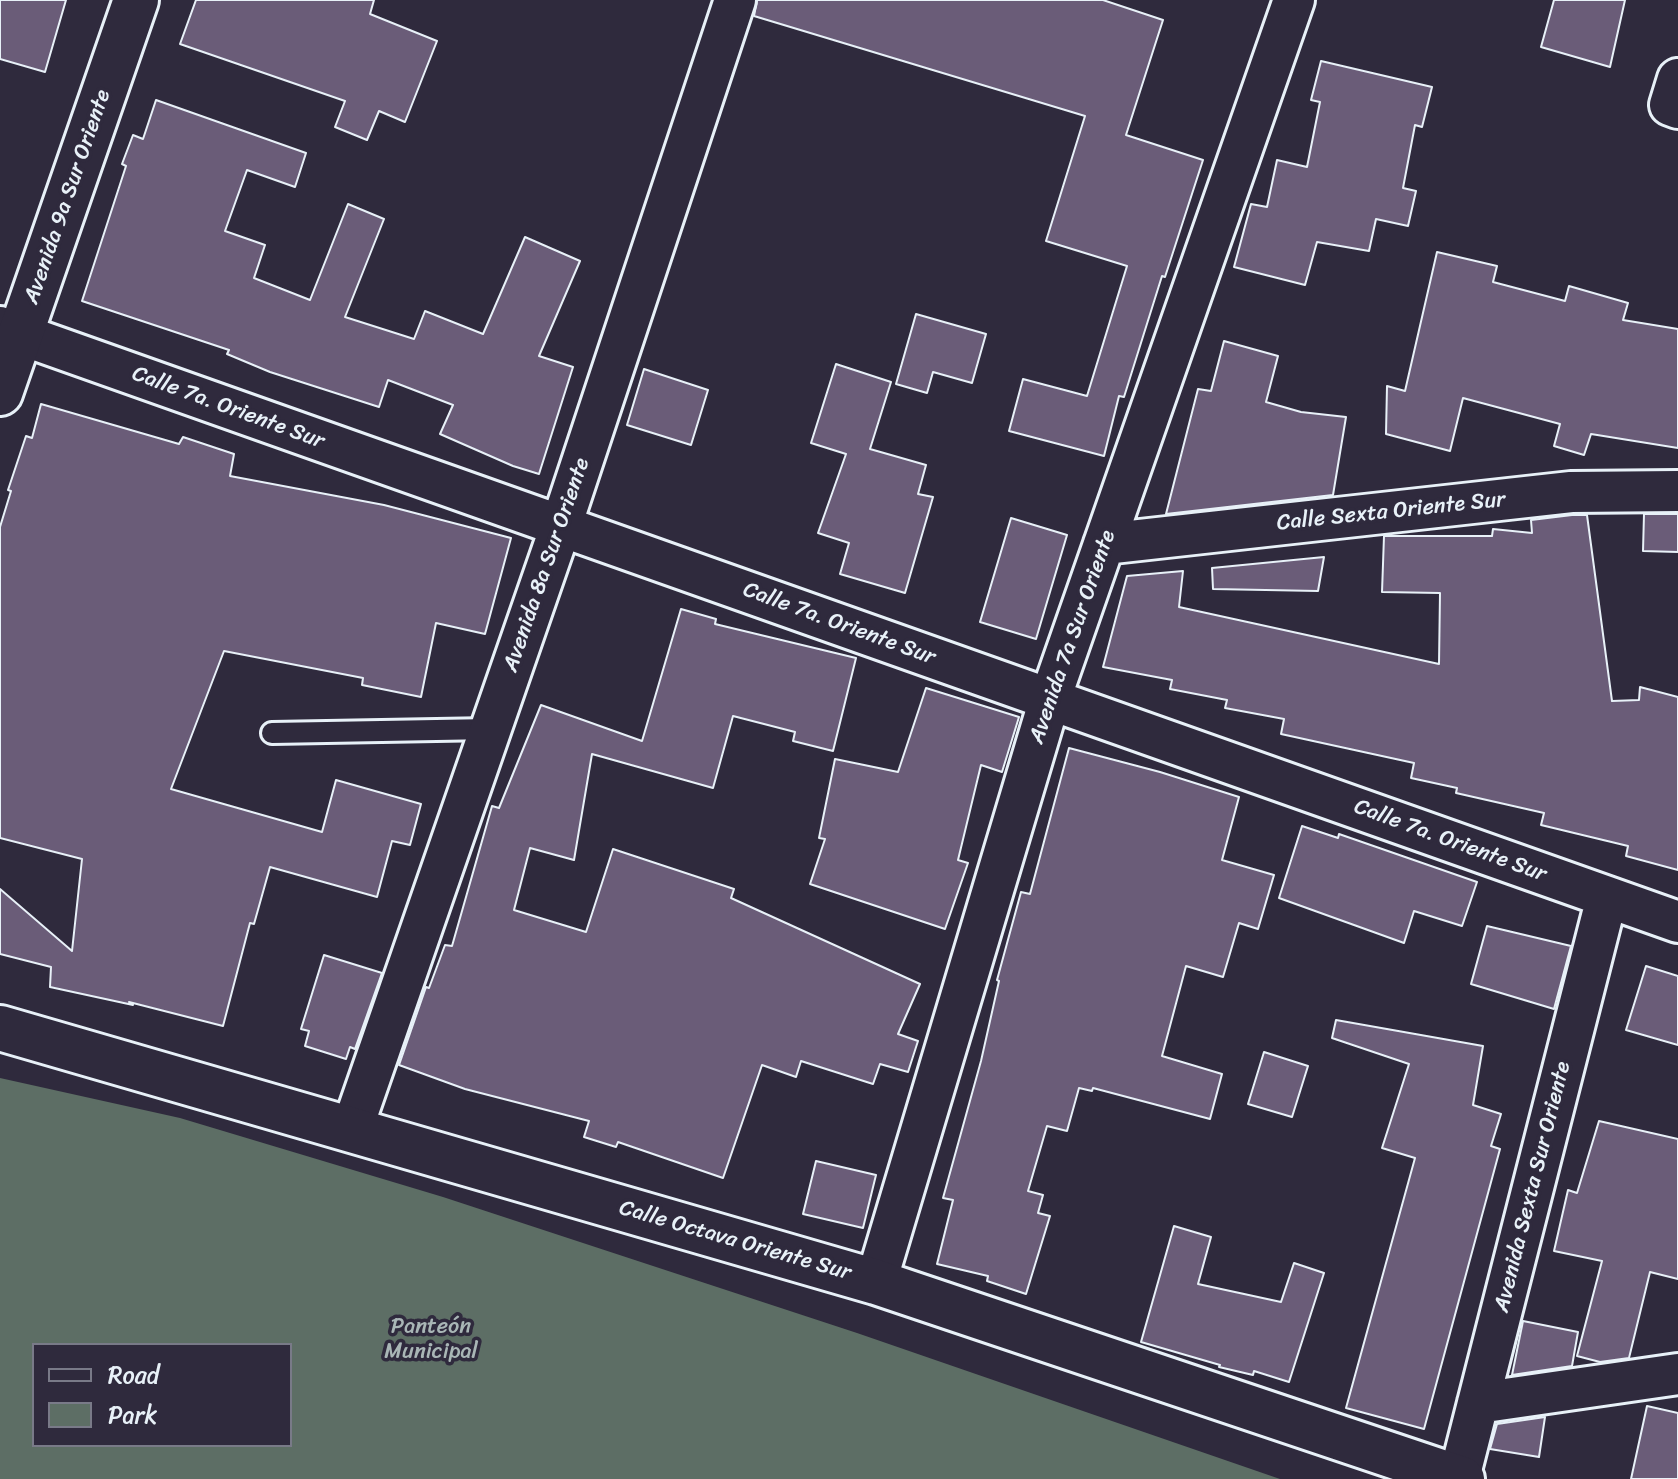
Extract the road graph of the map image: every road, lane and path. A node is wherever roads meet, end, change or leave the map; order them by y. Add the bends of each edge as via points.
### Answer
1 (136, 0) edge
2 (735, 0) edge
3 (1294, 0) edge
4 (1678, 79) edge
5 (1678, 108) edge
6 (10, 330) edge
7 (0, 393) edge
8 (1678, 491) edge
9 (561, 526) junction
10 (1104, 544) junction
11 (1050, 699) junction
12 (491, 729) junction
13 (272, 733) dead end
14 (1607, 897) junction
15 (1678, 922) edge
16 (0, 1028) edge
17 (352, 1129) junction
18 (876, 1282) junction
19 (1678, 1374) edge
20 (1478, 1403) junction
21 (1460, 1478) edge

1 - 6 street, Avenida 9a Sur Oriente
2 - 9 street, Avenida 8a Sur Oriente
3 - 10 street, Avenida 7a Sur Oriente
4 - 5 street via 1670,105
6 - 7 street, Avenida 9a Sur Oriente
6 - 9 street, Calle 7a. Oriente Sur
8 - 10 street, Calle Sexta Oriente Sur via 1571,492
9 - 11 street, Calle 7a. Oriente Sur
9 - 12 street, Avenida 8a Sur Oriente
10 - 11 street, Avenida 7a Sur Oriente
11 - 14 street, Calle 7a. Oriente Sur
11 - 18 street, Avenida 7a Sur Oriente
12 - 13 lane
12 - 17 street, Avenida 8a Sur Oriente
14 - 15 street, Calle 7a. Oriente Sur
14 - 20 street, Avenida Sexta Sur Oriente
16 - 17 street, Calle Octava Oriente Sur
17 - 18 street, Calle Octava Oriente Sur
18 - 21 street, Calle Octava Oriente Sur
19 - 20 street
20 - 21 street, Avenida Sexta Sur Oriente

